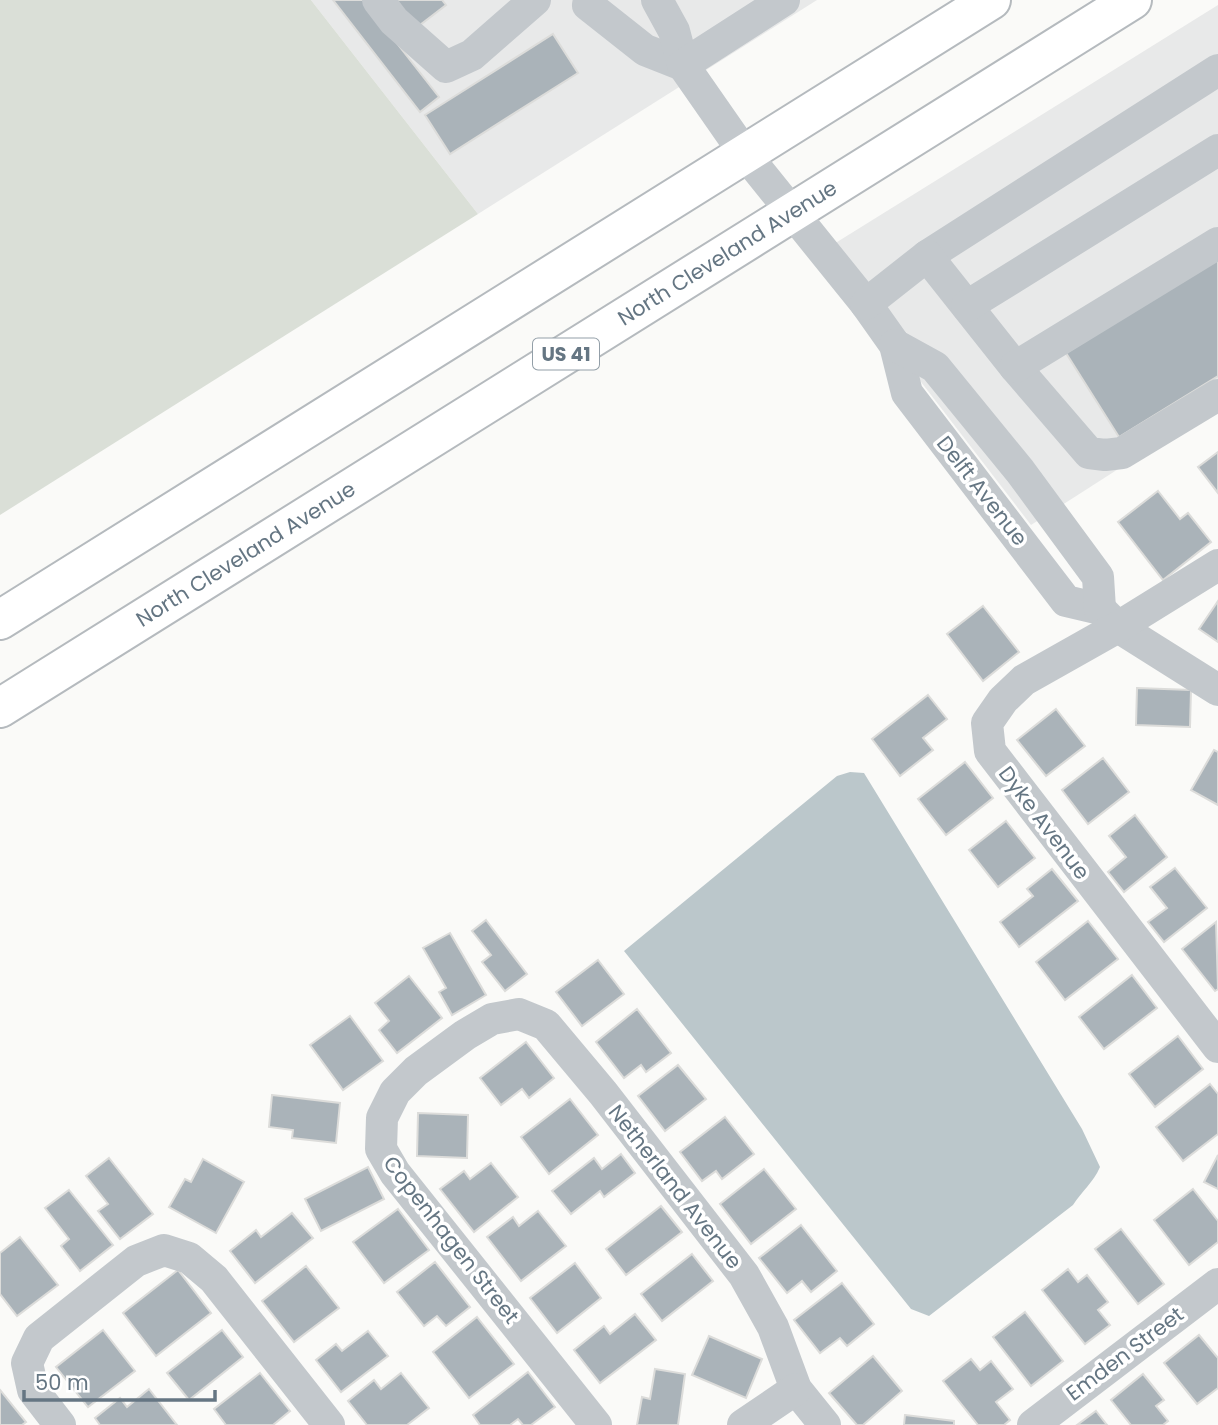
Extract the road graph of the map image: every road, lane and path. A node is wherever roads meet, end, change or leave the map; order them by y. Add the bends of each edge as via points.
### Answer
1 (378, 0) edge
2 (536, 0) edge
3 (589, 0) edge
4 (657, 0) edge
5 (783, 0) edge
6 (991, 0) edge
7 (1132, 0) edge
8 (683, 65) junction
9 (1218, 70) edge
10 (1218, 150) edge
11 (745, 154) junction
12 (792, 213) junction
13 (1218, 243) edge
14 (927, 256) junction
15 (866, 304) junction
16 (967, 306) junction
17 (895, 345) junction
18 (1015, 367) junction
19 (1218, 394) edge
20 (985, 428) junction
21 (954, 453) junction
22 (1218, 565) edge
23 (1109, 618) junction
24 (0, 620) edge
25 (1218, 690) edge
26 (0, 708) edge
27 (475, 1029) joint
28 (1218, 1047) edge
29 (1218, 1283) edge
30 (796, 1389) junction
31 (60, 1425) edge
32 (329, 1425) edge
33 (596, 1425) edge
34 (743, 1425) edge
35 (825, 1425) edge
36 (1033, 1425) edge

1 - 2 street via 394,21 446,67 472,55
3 - 8 street via 588,5 645,50
4 - 8 street via 674,31
5 - 8 street
6 - 11 main road
7 - 12 main road, North Cleveland Avenue / US 41
8 - 11 street, Delft Avenue
9 - 14 street
10 - 16 street
11 - 12 street, Delft Avenue
11 - 24 main road
12 - 15 street, Delft Avenue
12 - 26 main road, North Cleveland Avenue / US 41
13 - 18 street
14 - 15 street
14 - 16 street
15 - 17 street, Delft Avenue
16 - 18 street
17 - 20 street, Delft Avenue via 935,367
17 - 21 street, Delft Avenue via 906,393
18 - 19 street via 1089,453 1122,453
20 - 21 street
20 - 23 street, Delft Avenue via 1098,577
21 - 23 street, Delft Avenue via 1066,601
22 - 23 street, Dyke Avenue
23 - 25 street, Delft Avenue
23 - 28 street, Dyke Avenue via 1024,680 1003,701 987,723 990,751
27 - 30 street, Netherland Avenue via 492,1019 519,1014 546,1026 744,1275 773,1327
27 - 33 street, Copenhagen Street via 440,1052 395,1092 382,1118 381,1149 395,1173
29 - 36 street, Emden Street
30 - 34 street
30 - 35 street, Netherland Avenue
31 - 32 street via 33,1391 27,1363 39,1338 136,1261 164,1250 189,1258 214,1279

